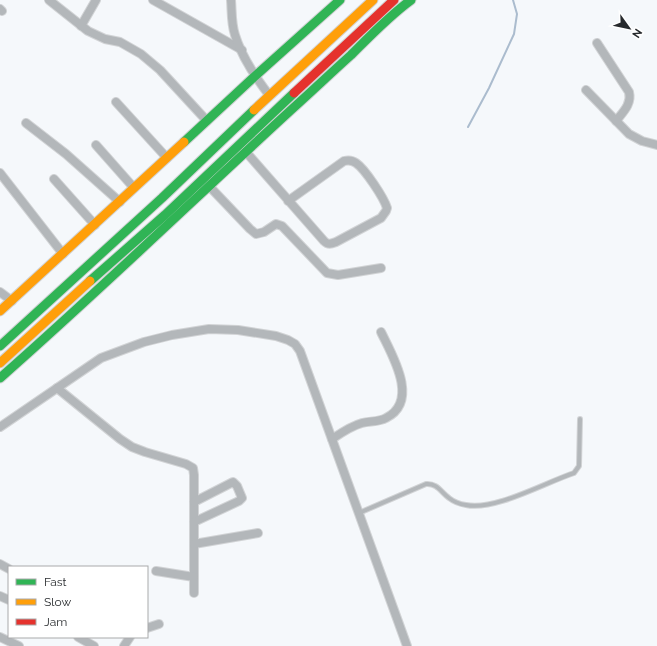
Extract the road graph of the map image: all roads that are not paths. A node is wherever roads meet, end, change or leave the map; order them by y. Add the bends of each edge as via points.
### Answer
1 (48, 0) edge
2 (96, 0) edge
3 (153, 0) edge
4 (231, 0) edge
5 (340, 0) edge
6 (374, 0) edge
7 (411, 0) edge
8 (387, 2) edge
9 (394, 13) junction
10 (81, 26) junction
11 (597, 44) dead end
12 (242, 50) junction
13 (254, 76) junction
14 (586, 90) dead end
15 (269, 95) junction
16 (116, 102) dead end
17 (207, 121) junction
18 (616, 121) junction
19 (26, 123) dead end
20 (96, 145) dead end
21 (657, 145) edge
22 (246, 152) junction
23 (167, 158) junction
24 (0, 174) edge
25 (54, 179) dead end
26 (209, 186) junction
27 (134, 188) junction
28 (288, 201) junction
29 (120, 202) junction
30 (95, 225) junction
31 (63, 254) junction
32 (381, 268) dead end
33 (0, 292) edge
34 (12, 300) junction
35 (0, 311) edge
36 (381, 332) dead end
37 (0, 346) edge
38 (0, 363) edge
39 (0, 378) edge
40 (57, 388) junction
41 (580, 419) dead end
42 (0, 428) edge
43 (332, 439) junction
44 (194, 502) junction
45 (359, 513) junction
46 (194, 522) junction
47 (258, 533) dead end
48 (194, 544) junction
49 (156, 571) dead end
50 (194, 577) junction
51 (194, 593) dead end
52 (159, 624) dead end
53 (148, 628) edge
54 (0, 637) edge
55 (80, 638) edge
56 (19, 646) edge
57 (94, 646) edge
58 (407, 646) edge

1 - 10 street
2 - 10 street
3 - 12 street
4 - 12 street via 232,22
5 - 13 main road
6 - 15 main road
7 - 9 main road
8 - 9 main road
8 - 38 main road via 165,215
9 - 22 main road
10 - 17 street via 141,54 160,70
11 - 18 street via 629,92 628,106
12 - 13 street
13 - 15 street
13 - 17 main road
14 - 18 street
15 - 37 main road via 162,198
16 - 23 street
17 - 23 main road
18 - 21 street via 634,137
19 - 29 street via 66,154
20 - 27 street
22 - 26 main road
22 - 28 street
23 - 27 main road
24 - 31 street
25 - 30 street
26 - 32 street via 256,234 276,224 282,226 327,273 338,275
26 - 39 main road
27 - 29 main road
28 - 28 street via 348,160 363,169 387,208 381,218 329,244
29 - 30 main road
30 - 31 main road
31 - 34 main road
33 - 34 street
34 - 35 main road
36 - 43 street via 402,382 400,402 396,410 384,419 358,425
40 - 42 street
40 - 43 street via 101,358 172,335 209,329 238,330 276,336 295,344 300,351
40 - 44 street via 132,447 190,466 194,471
41 - 45 lane via 579,466 574,473 498,503 484,506 456,502 430,483
43 - 45 street
44 - 46 street
44 - 46 street via 233,482 242,498
45 - 58 street
46 - 48 street
47 - 48 street
48 - 50 street
49 - 50 street
50 - 51 street
52 - 53 street
54 - 56 street
55 - 57 street

